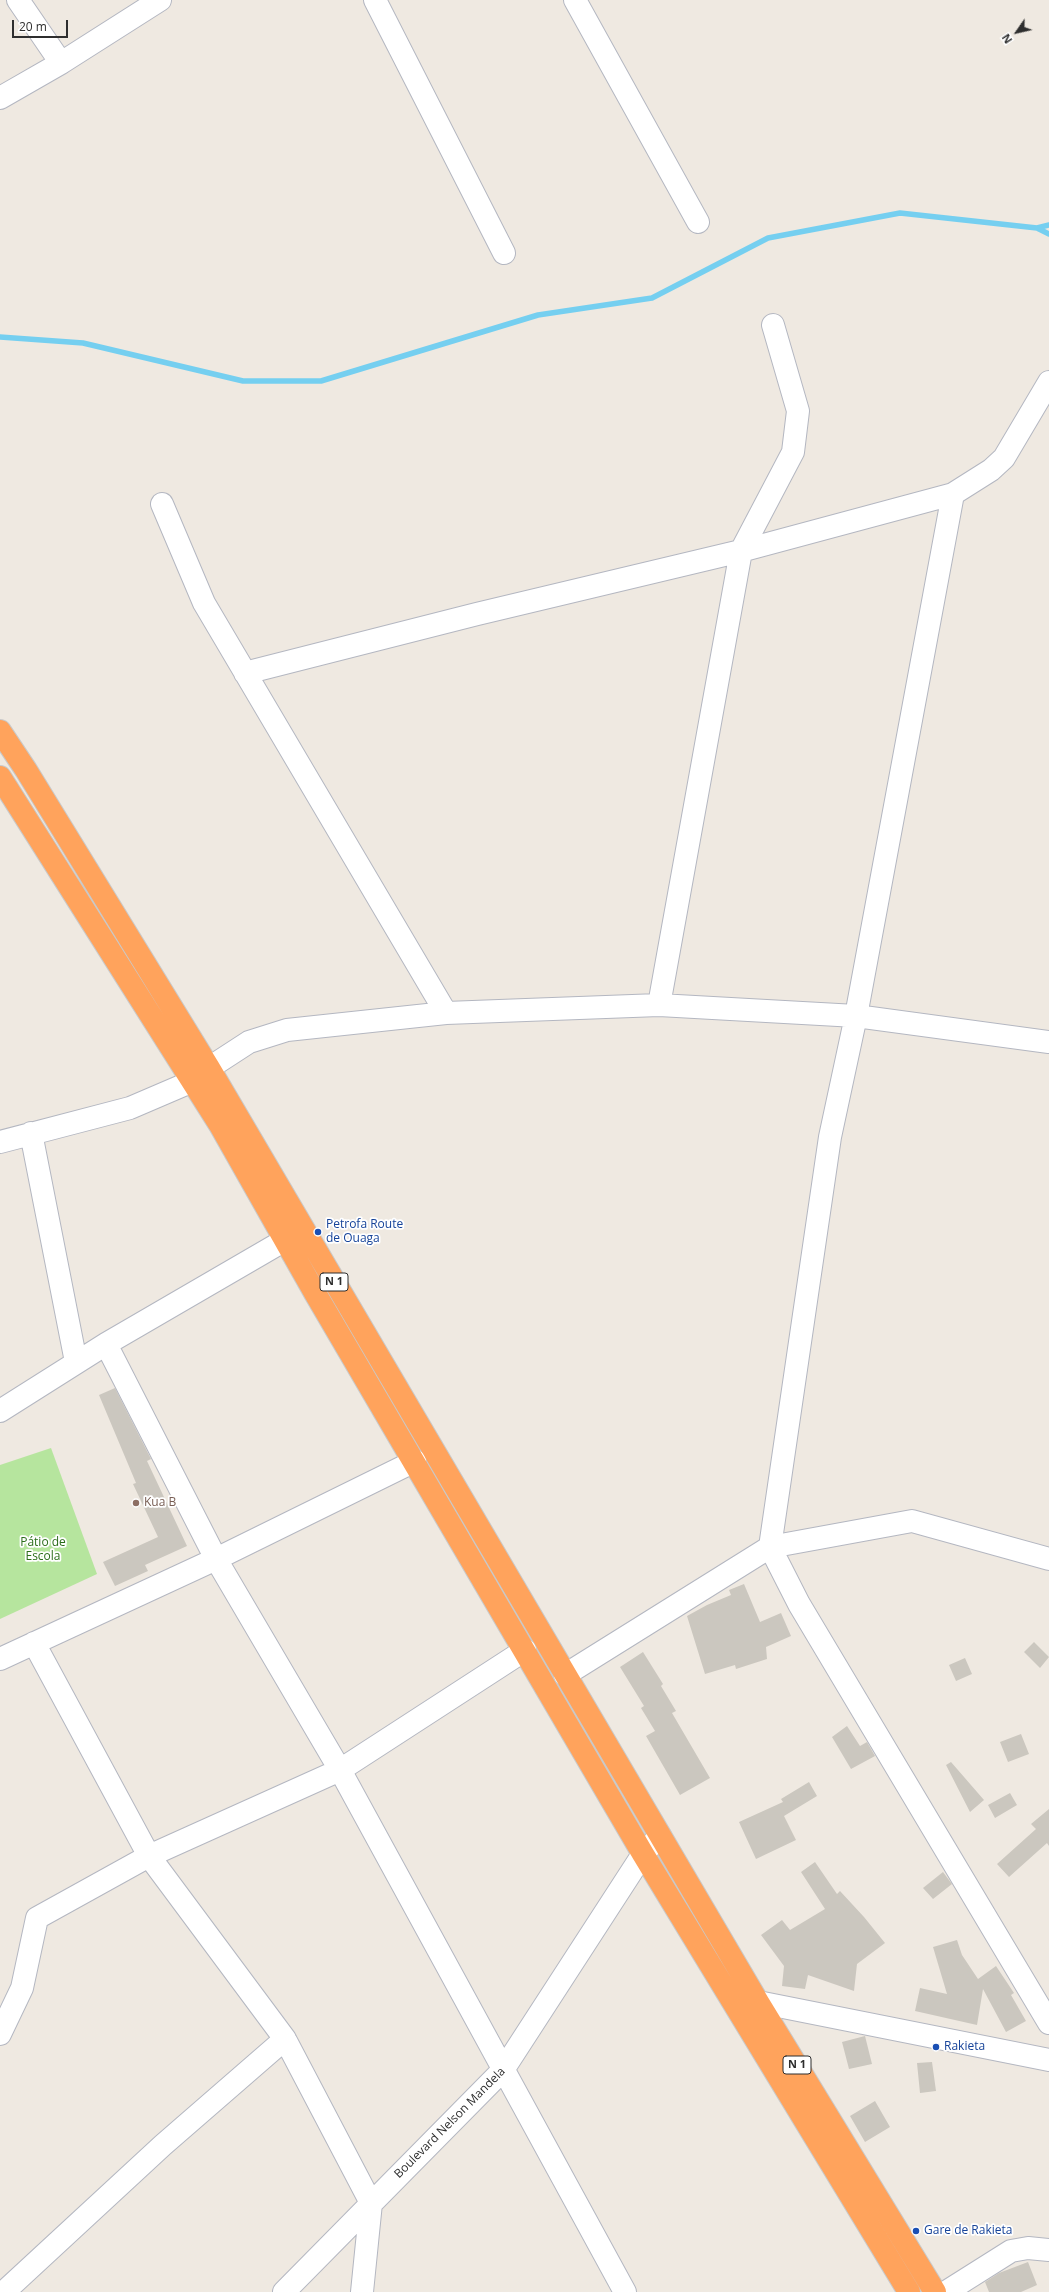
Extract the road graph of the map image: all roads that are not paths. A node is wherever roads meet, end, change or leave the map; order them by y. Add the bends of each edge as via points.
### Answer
1 (18, 0) edge
2 (160, 0) edge
3 (375, 0) edge
4 (575, 0) edge
5 (61, 62) junction
6 (0, 98) edge
7 (698, 222) dead end
8 (504, 253) dead end
9 (773, 325) dead end
10 (1049, 382) edge
11 (953, 494) junction
12 (162, 504) dead end
13 (741, 551) junction
14 (245, 673) junction
15 (0, 731) edge
16 (4, 791) edge
17 (659, 1005) junction
18 (446, 1012) junction
19 (856, 1016) junction
20 (1049, 1042) edge
21 (201, 1074) junction
22 (31, 1133) junction
23 (0, 1142) edge
24 (262, 1180) junction
25 (285, 1240) junction
26 (106, 1344) junction
27 (76, 1362) junction
28 (0, 1411) edge
29 (414, 1460) junction
30 (770, 1547) junction
31 (216, 1559) junction
32 (1049, 1559) edge
33 (34, 1643) junction
34 (525, 1650) junction
35 (0, 1659) edge
36 (565, 1674) junction
37 (340, 1770) junction
38 (660, 1836) junction
39 (643, 1854) junction
40 (149, 1856) junction
41 (758, 2002) junction
42 (739, 2012) junction
43 (1049, 2023) edge
44 (0, 2034) edge
45 (285, 2039) junction
46 (1049, 2060) edge
47 (503, 2070) junction
48 (370, 2203) junction
49 (1049, 2250) edge
50 (4, 2292) edge
51 (284, 2292) edge
52 (362, 2292) edge
53 (625, 2292) edge
54 (909, 2292) edge
55 (935, 2292) edge
56 (946, 2292) edge

1 - 5 street
2 - 5 street
3 - 8 street
4 - 7 street
5 - 6 street
9 - 13 street via 798,411 792,452
10 - 11 street via 1004,458 991,470
11 - 13 street
11 - 19 street
12 - 14 street via 204,603
13 - 14 street
13 - 17 street
14 - 18 street
15 - 21 highway, N 1 via 26,770
16 - 21 highway, N 1
17 - 18 street
17 - 19 street
18 - 21 street via 287,1030 248,1042
19 - 20 street
19 - 30 street via 830,1137
21 - 22 street via 130,1108
21 - 24 highway, N 1
22 - 23 street
22 - 27 street
24 - 25 highway, N 1
24 - 36 highway, N 1
25 - 26 street
25 - 29 highway, N 1
26 - 27 street
26 - 31 street
27 - 28 street
29 - 31 street
29 - 34 highway, N 1
30 - 32 street via 912,1521
30 - 36 street
30 - 43 street via 799,1604
31 - 33 street
31 - 37 street
33 - 35 street
33 - 40 street
34 - 37 street
34 - 39 highway, N 1
36 - 38 highway, N 1
37 - 40 street
37 - 47 street
38 - 39 street, Boulevard Nelson Mandela
38 - 41 highway, N 1
39 - 42 highway, N 1
39 - 47 street, Boulevard Nelson Mandela
40 - 44 street via 37,1918 22,1988
40 - 45 street
41 - 42 street
41 - 46 street
41 - 55 highway, N 1
42 - 54 highway, N 1
45 - 48 street
45 - 50 street via 163,2144
47 - 48 street, Boulevard Nelson Mandela
47 - 53 street
48 - 51 street, Boulevard Nelson Mandela
48 - 52 street
49 - 56 street via 1028,2248 1011,2251

